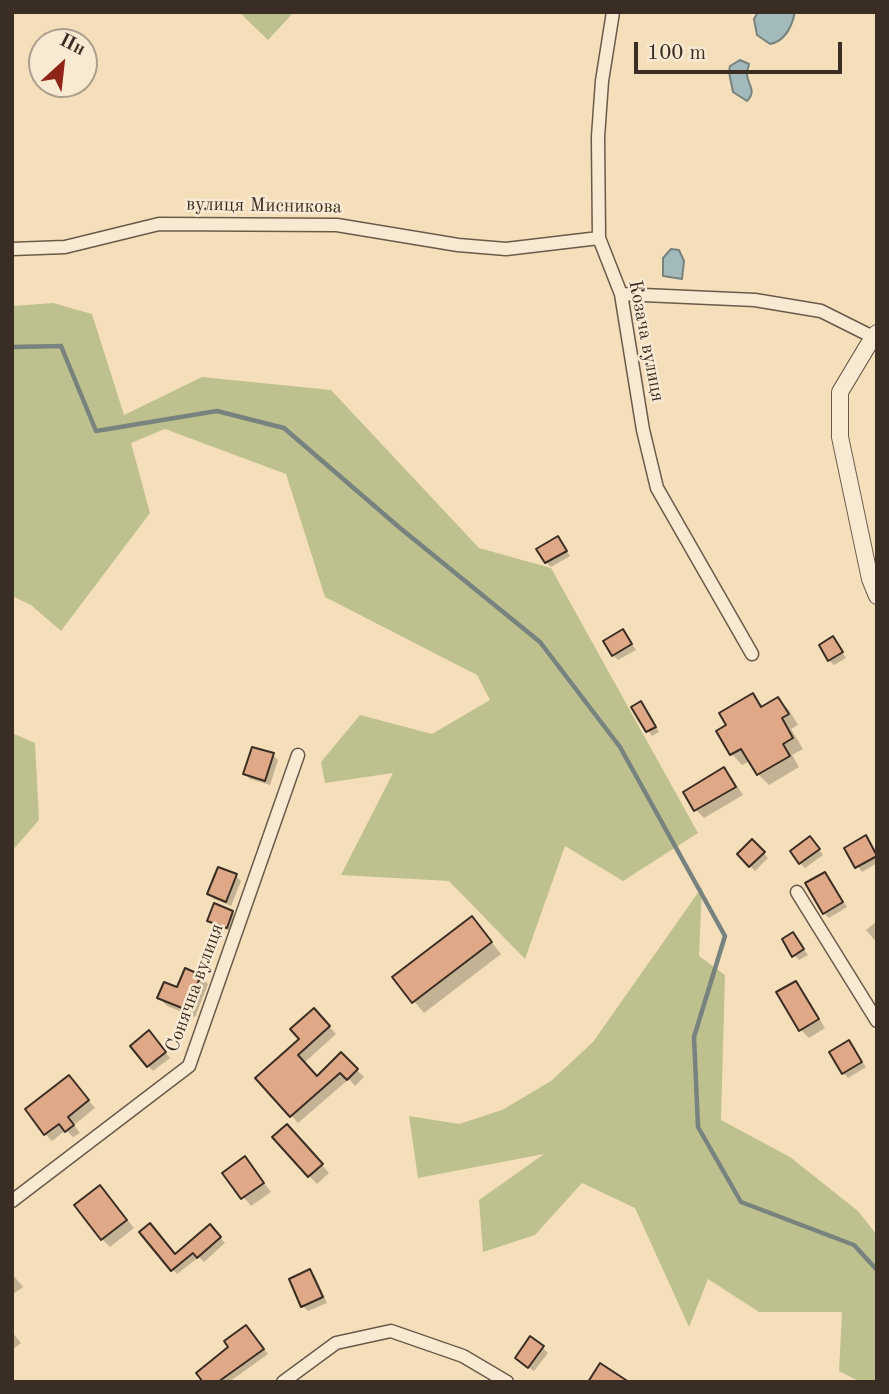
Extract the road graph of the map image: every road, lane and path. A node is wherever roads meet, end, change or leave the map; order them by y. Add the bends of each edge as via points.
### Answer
1 (613, 12) edge
2 (599, 238) junction
3 (12, 249) edge
4 (621, 294) junction
5 (875, 335) edge
6 (877, 596) edge
7 (752, 654) dead end
8 (298, 755) dead end
9 (797, 892) dead end
10 (877, 1021) edge
11 (12, 1201) edge
12 (284, 1382) edge
13 (507, 1382) edge

1 - 2 street, Козача вулиця via 598,137
2 - 3 street, вулиця Мисникова via 506,248 458,245 337,225 159,223 65,247
2 - 4 street, Козача вулиця
4 - 5 street via 755,300 821,312
4 - 7 street, Козача вулиця via 657,488
5 - 6 street via 840,392 840,437
8 - 11 street, Сонячна вулиця via 189,1066
9 - 10 street
12 - 13 street via 336,1343 391,1331 463,1356

